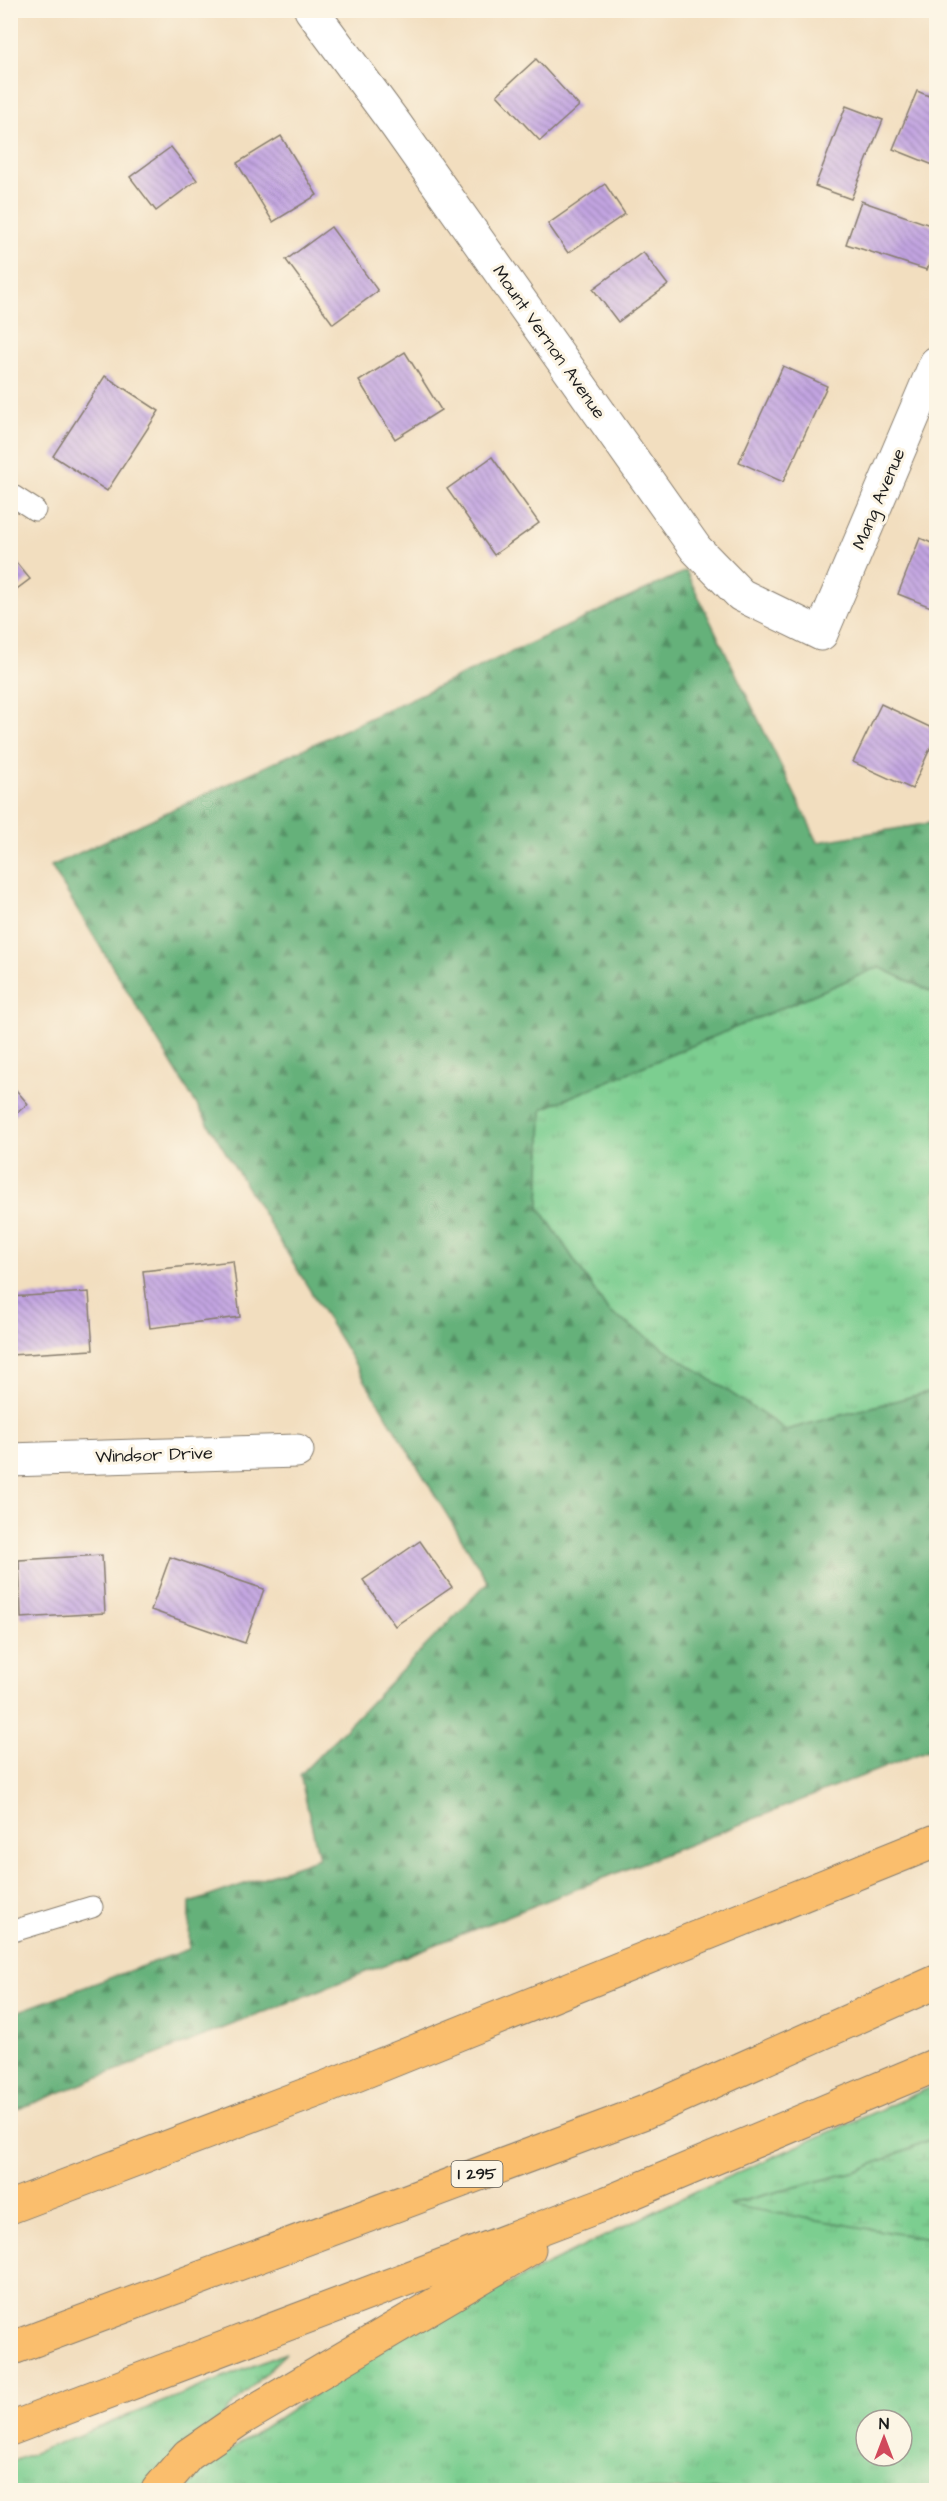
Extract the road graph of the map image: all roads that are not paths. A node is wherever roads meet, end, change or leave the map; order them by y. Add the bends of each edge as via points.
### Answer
1 (311, 10) edge
2 (936, 363) edge
3 (10, 494) edge
4 (35, 510) dead end
5 (821, 634) joint
6 (297, 1451) dead end
7 (10, 1460) edge
8 (936, 1841) edge
9 (92, 1907) dead end
10 (10, 1932) edge
11 (936, 1982) edge
12 (936, 2065) edge
13 (608, 2203) junction
14 (10, 2207) edge
15 (10, 2349) edge
16 (10, 2429) edge
17 (158, 2490) edge

1 - 5 street, Mount Vernon Avenue via 696,549 741,595
2 - 5 street, Mang Avenue
3 - 4 lane
6 - 7 street, Windsor Drive
8 - 14 highway via 329,2086
9 - 10 lane
11 - 15 highway, I 295 via 645,2112
12 - 13 highway
13 - 16 highway
13 - 17 highway via 239,2420 188,2455

